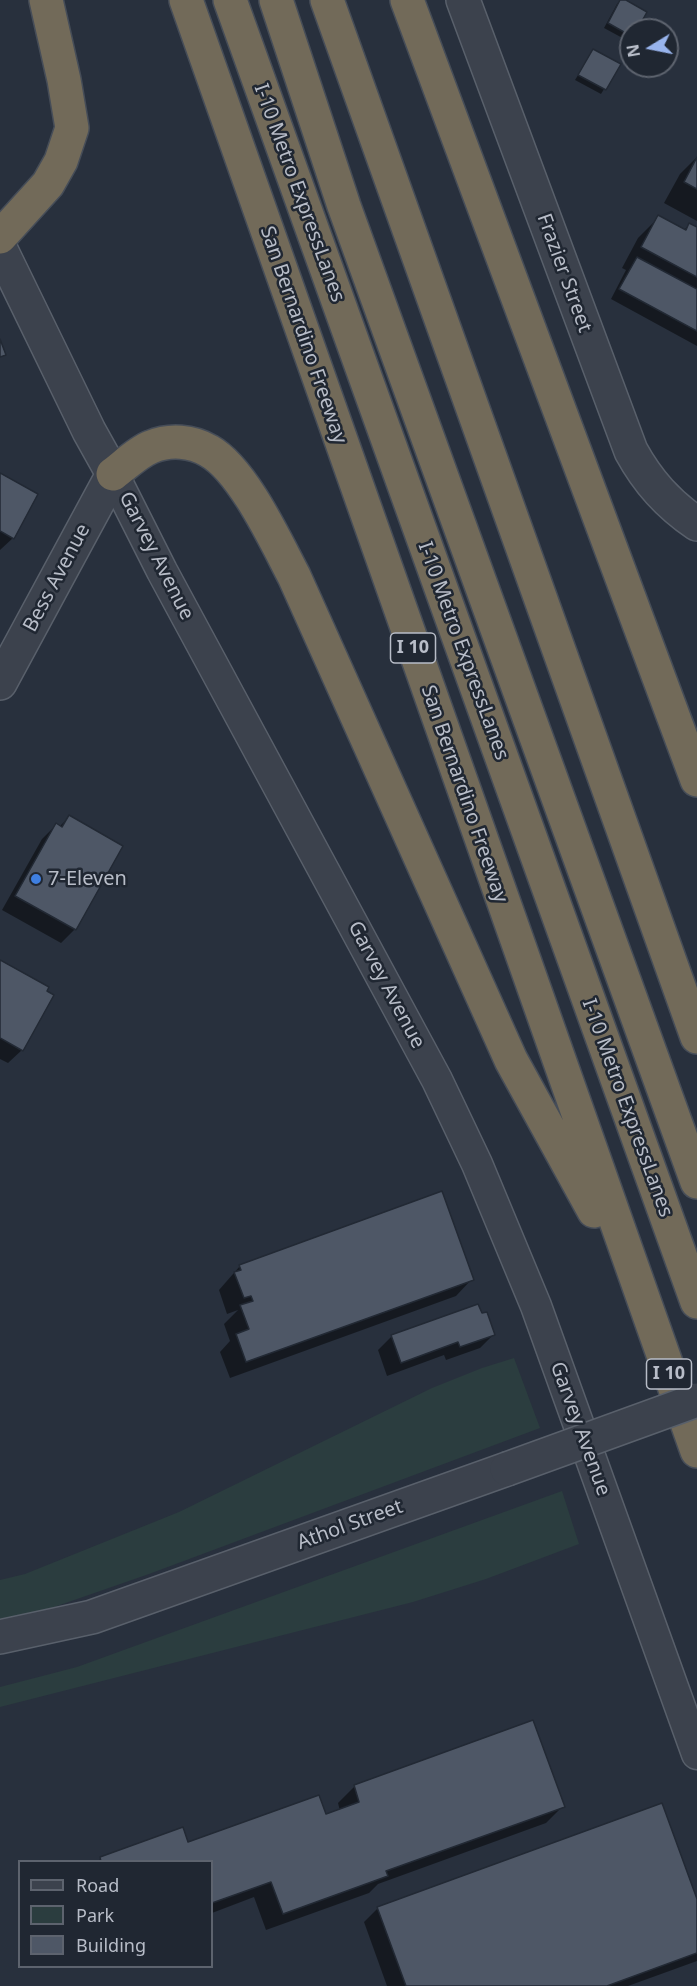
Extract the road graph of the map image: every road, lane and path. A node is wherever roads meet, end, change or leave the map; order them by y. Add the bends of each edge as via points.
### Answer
1 (46, 0) edge
2 (186, 0) edge
3 (230, 0) edge
4 (276, 0) edge
5 (327, 0) edge
6 (407, 0) edge
7 (463, 0) edge
8 (0, 237) edge
9 (0, 248) edge
10 (113, 474) junction
11 (697, 524) edge
12 (0, 683) edge
13 (697, 780) edge
14 (697, 1037) edge
15 (697, 1182) edge
16 (641, 1297) junction
17 (697, 1302) edge
18 (697, 1400) edge
19 (697, 1451) edge
20 (0, 1637) edge
21 (697, 1755) edge

1 - 8 highway via 72,128 48,184
2 - 16 highway, San Bernardino Freeway / I 10
3 - 17 highway, I-10 Metro ExpressLanes
4 - 15 highway via 344,206
5 - 14 highway
6 - 13 highway
7 - 11 street, Frazier Street via 631,451 645,477
9 - 10 street, Garvey Avenue via 88,431
10 - 12 street, Bess Avenue
10 - 16 highway via 151,447 184,441 210,451 230,469 245,491 294,576 512,1060
10 - 21 street, Garvey Avenue via 437,1080 477,1164 536,1306
16 - 19 highway, San Bernardino Freeway / I 10
18 - 20 street, Athol Street, bridge via 92,1617

